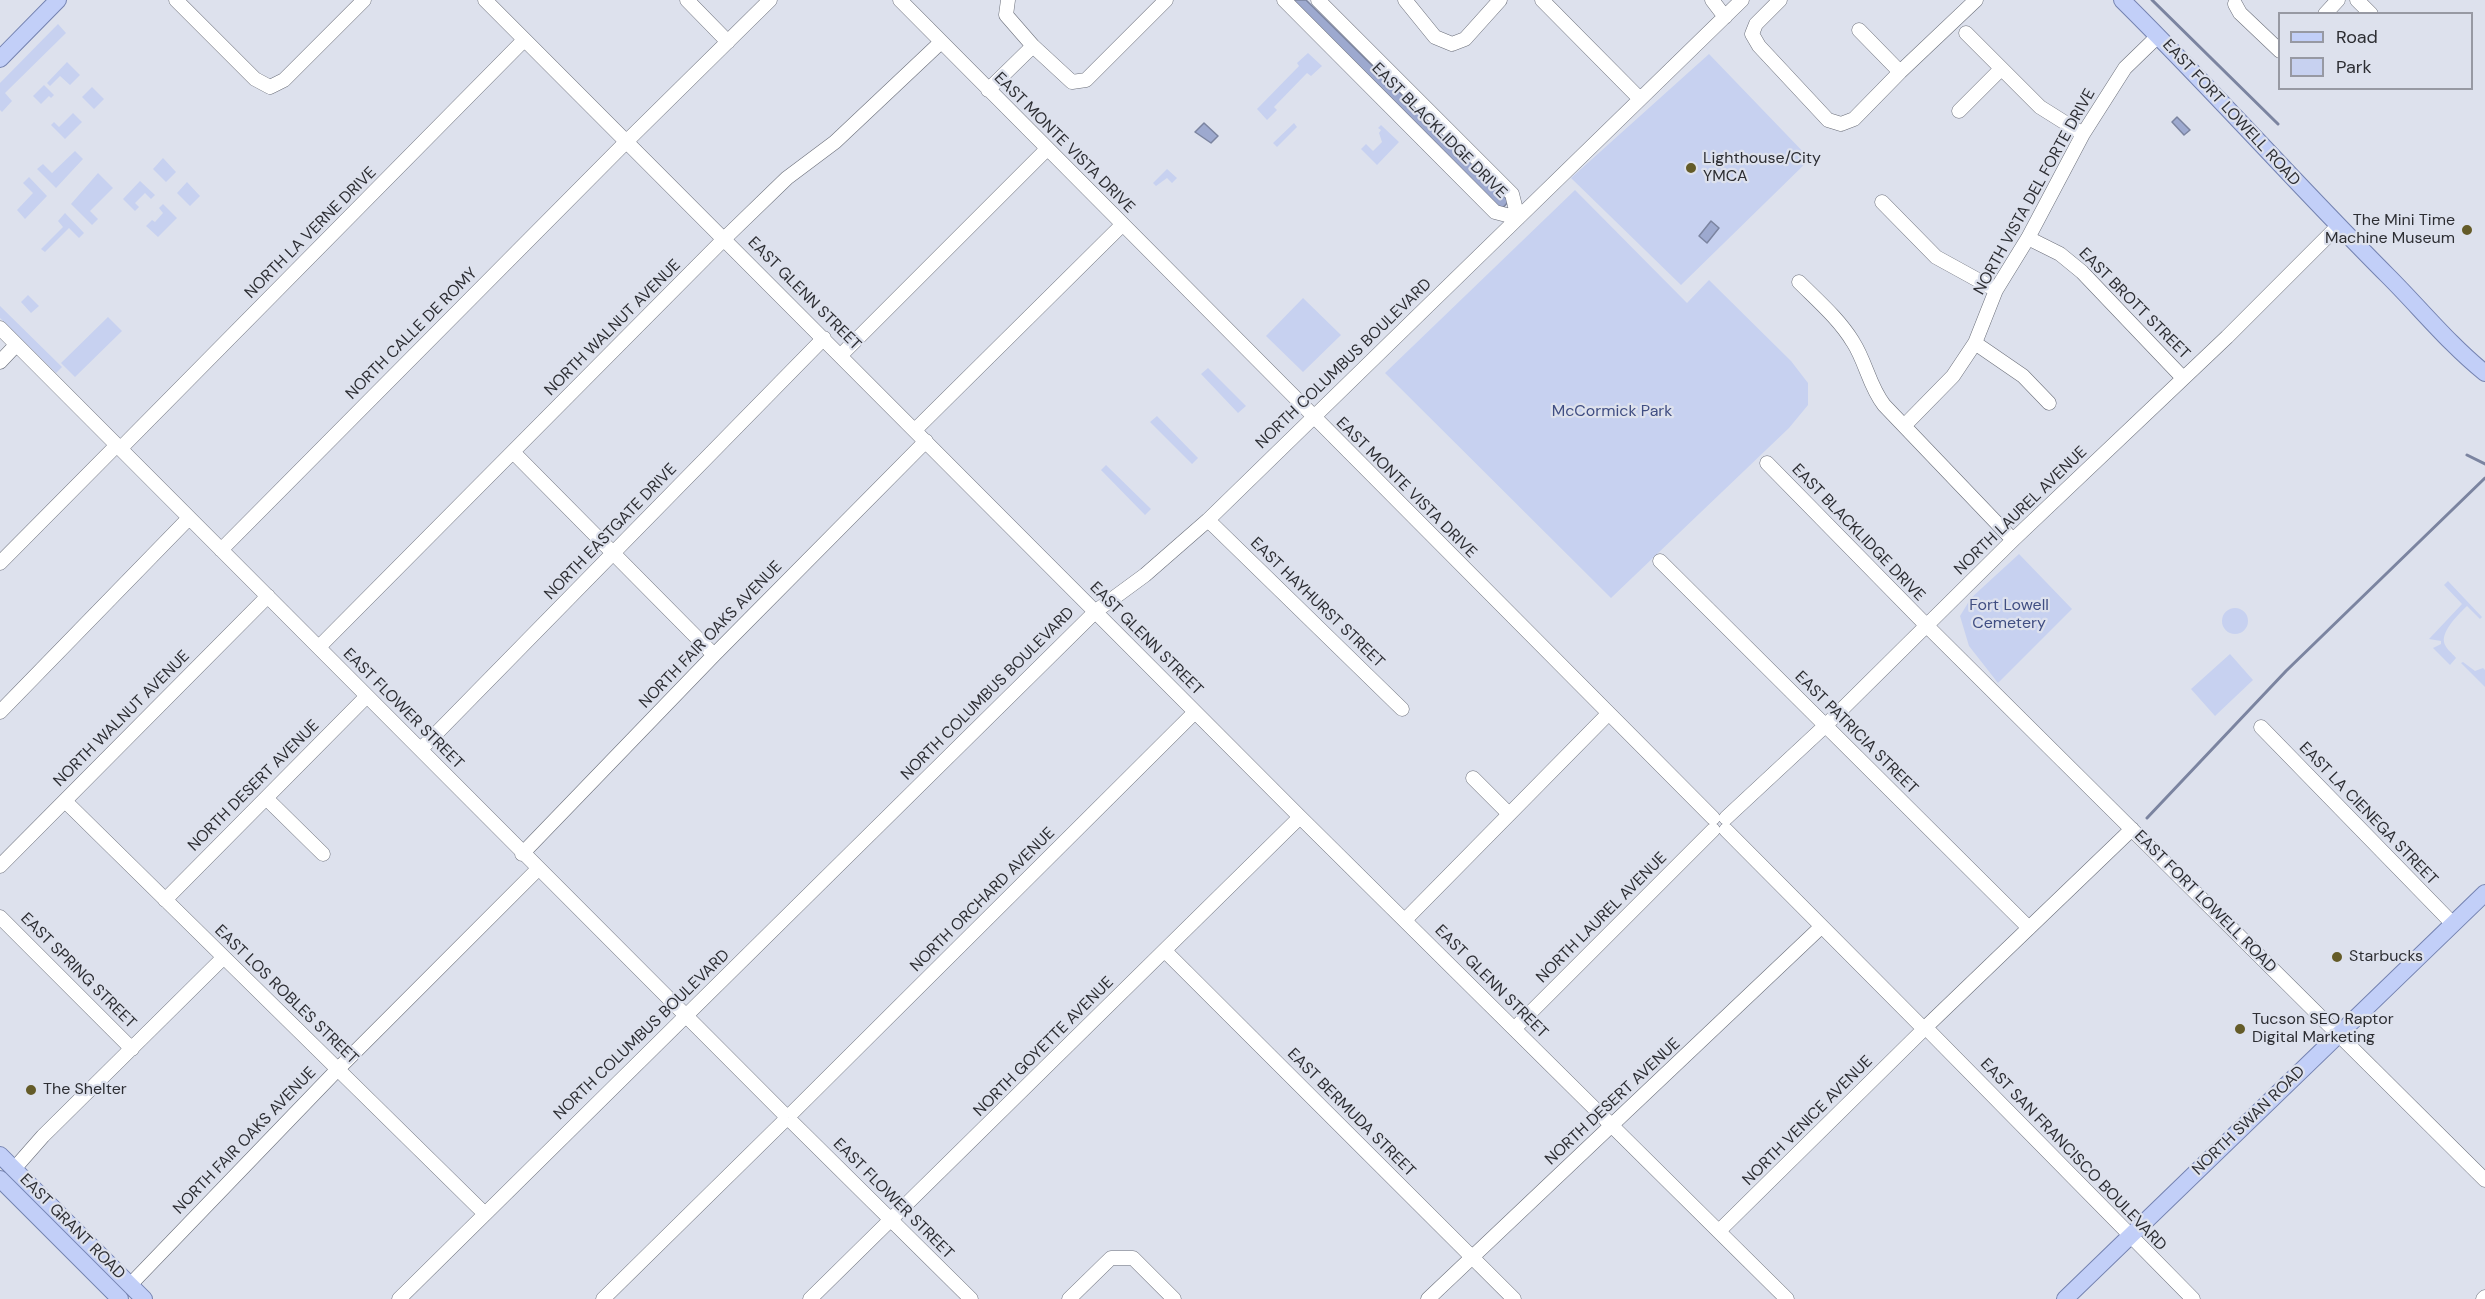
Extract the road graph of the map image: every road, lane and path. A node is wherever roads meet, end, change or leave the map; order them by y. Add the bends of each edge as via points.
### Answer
1 (58, 0) edge
2 (176, 0) edge
3 (364, 0) edge
4 (485, 0) edge
5 (687, 0) edge
6 (770, 0) edge
7 (1008, 0) edge
8 (1166, 0) edge
9 (1284, 0) edge
10 (1318, 0) edge
11 (1405, 0) edge
12 (1500, 0) edge
13 (1542, 0) edge
14 (1712, 0) edge
15 (1742, 0) edge
16 (1780, 0) edge
17 (1976, 0) edge
18 (2122, 0) edge
19 (2338, 0) edge
20 (907, 2) edge
21 (2234, 2) edge
22 (1961, 5) edge
23 (2327, 12) edge
24 (1725, 17) junction
25 (1858, 30) dead end
26 (1966, 33) dead end
27 (2158, 36) junction
28 (524, 40) junction
29 (728, 42) junction
30 (940, 43) junction
31 (1032, 46) junction
32 (2278, 49) edge
33 (0, 58) edge
34 (2001, 69) junction
35 (1900, 72) junction
36 (988, 90) junction
37 (1640, 99) junction
38 (1959, 111) dead end
39 (2083, 134) junction
40 (627, 141) junction
41 (1047, 149) junction
42 (1882, 202) dead end
43 (1518, 218) junction
44 (1122, 225) junction
45 (2338, 226) junction
46 (725, 238) junction
47 (2028, 238) junction
48 (1799, 282) dead end
49 (1996, 290) junction
50 (0, 328) edge
51 (824, 338) junction
52 (1975, 343) junction
53 (16, 345) junction
54 (841, 355) junction
55 (0, 362) edge
56 (2485, 373) edge
57 (2183, 378) junction
58 (2049, 403) dead end
59 (1313, 417) junction
60 (1904, 426) junction
61 (915, 430) junction
62 (926, 441) junction
63 (119, 446) junction
64 (513, 452) junction
65 (1767, 463) dead end
66 (189, 518) junction
67 (1208, 520) junction
68 (2013, 540) junction
69 (221, 550) junction
70 (612, 554) junction
71 (1660, 561) dead end
72 (0, 562) edge
73 (268, 596) junction
74 (1096, 611) junction
75 (1926, 625) junction
76 (319, 647) junction
77 (714, 655) junction
78 (367, 696) junction
79 (1402, 709) dead end
80 (0, 712) edge
81 (1196, 712) junction
82 (1608, 714) junction
83 (1825, 726) junction
84 (2261, 727) dead end
85 (421, 749) junction
86 (1473, 778) dead end
87 (267, 799) junction
88 (65, 801) junction
89 (1509, 814) junction
90 (1300, 817) junction
91 (1720, 824) junction
92 (2132, 829) junction
93 (323, 854) dead end
94 (522, 854) junction
95 (0, 866) edge
96 (538, 869) junction
97 (2485, 893) edge
98 (165, 900) junction
99 (0, 917) edge
100 (1405, 920) junction
101 (2453, 924) junction
102 (1821, 927) junction
103 (2029, 928) junction
104 (1165, 951) junction
105 (223, 958) junction
106 (685, 1017) junction
107 (1515, 1028) junction
108 (1925, 1029) junction
109 (2338, 1035) junction
110 (132, 1049) junction
111 (338, 1070) junction
112 (788, 1118) junction
113 (1611, 1127) junction
114 (0, 1155) edge
115 (14, 1168) junction
116 (0, 1179) edge
117 (2485, 1180) edge
118 (484, 1213) junction
119 (891, 1221) junction
120 (1719, 1231) junction
121 (2129, 1236) junction
122 (1472, 1257) junction
123 (130, 1285) junction
124 (120, 1299) edge
125 (144, 1299) edge
126 (399, 1299) edge
127 (603, 1299) edge
128 (810, 1299) edge
129 (971, 1299) edge
130 (1069, 1299) edge
131 (1174, 1299) edge
132 (1428, 1299) edge
133 (1514, 1299) edge
134 (1787, 1299) edge
135 (2065, 1299) edge
136 (2193, 1299) edge

1 - 33 main road
2 - 3 street via 270,92
4 - 28 street, EAST GLENN STREET
5 - 29 street
6 - 29 street, NORTH CALLE DE ROMY
7 - 31 street via 1006,15
8 - 31 street via 1086,80 1072,82
9 - 43 street, EAST BLACKLIDGE DRIVE via 1495,212
10 - 43 street, EAST BLACKLIDGE DRIVE via 1512,194
11 - 12 street via 1435,37 1452,44 1466,39
13 - 37 street
14 - 24 street
15 - 24 street, NORTH COLUMBUS BOULEVARD
16 - 35 street via 1756,24 1752,34 1828,120 1841,124 1854,119
17 - 22 street
18 - 27 main road, EAST FORT LOWELL ROAD
19 - 23 street
20 - 30 street, EAST MONTE VISTA DRIVE
21 - 32 street via 2240,13
22 - 35 street
24 - 37 street, NORTH COLUMBUS BOULEVARD
25 - 35 street
26 - 34 street
27 - 39 street, NORTH VISTA DEL FORTE DRIVE via 2125,68
27 - 45 main road, EAST FORT LOWELL ROAD
28 - 40 street, EAST GLENN STREET
28 - 63 street, NORTH LA VERNE DRIVE
29 - 40 street, NORTH CALLE DE ROMY
30 - 36 street, EAST MONTE VISTA DRIVE
30 - 46 street, NORTH WALNUT AVENUE
31 - 36 street
34 - 38 street
34 - 39 street via 2040,107
36 - 41 street, EAST MONTE VISTA DRIVE
37 - 43 street, NORTH COLUMBUS BOULEVARD
39 - 47 street, NORTH VISTA DEL FORTE DRIVE
40 - 46 street, EAST GLENN STREET
40 - 69 street, NORTH CALLE DE ROMY
41 - 44 street, EAST MONTE VISTA DRIVE
41 - 54 street
42 - 49 street via 1936,257
43 - 59 street, NORTH COLUMBUS BOULEVARD
44 - 59 street, EAST MONTE VISTA DRIVE
44 - 61 street
45 - 56 main road, EAST FORT LOWELL ROAD
45 - 57 street, NORTH LAUREL AVENUE
46 - 51 street, EAST GLENN STREET
46 - 64 street, NORTH WALNUT AVENUE
47 - 49 street, NORTH VISTA DEL FORTE DRIVE
47 - 57 street, EAST BROTT STREET via 2060,254 2082,272
48 - 60 street via 1847,333 1876,395
49 - 52 street, NORTH VISTA DEL FORTE DRIVE
50 - 53 street, EAST FLOWER STREET
51 - 54 street, EAST GLENN STREET
51 - 70 street, NORTH EASTGATE DRIVE
52 - 58 street via 2023,376
52 - 60 street, NORTH VISTA DEL FORTE DRIVE via 1953,376
53 - 55 street
53 - 63 street, EAST FLOWER STREET
54 - 61 street, EAST GLENN STREET
57 - 68 street, NORTH LAUREL AVENUE
59 - 67 street, NORTH COLUMBUS BOULEVARD
59 - 82 street, EAST MONTE VISTA DRIVE
60 - 68 street
61 - 62 street, EAST GLENN STREET
62 - 74 street, EAST GLENN STREET
62 - 77 street, NORTH FAIR OAKS AVENUE
63 - 66 street, EAST FLOWER STREET
63 - 72 street, NORTH LA VERNE DRIVE
64 - 70 street
64 - 76 street, NORTH WALNUT AVENUE
65 - 75 street, EAST BLACKLIDGE DRIVE
66 - 69 street, EAST FLOWER STREET
66 - 80 street
67 - 74 street, NORTH COLUMBUS BOULEVARD via 1145,576
67 - 79 street, EAST HAYHURST STREET
68 - 75 street, NORTH LAUREL AVENUE
69 - 73 street, EAST FLOWER STREET
70 - 77 street
70 - 85 street, NORTH EASTGATE DRIVE
71 - 83 street, EAST PATRICIA STREET
73 - 76 street, EAST FLOWER STREET
73 - 88 street, NORTH WALNUT AVENUE
74 - 81 street, EAST GLENN STREET
74 - 106 street, NORTH COLUMBUS BOULEVARD
75 - 83 street, NORTH LAUREL AVENUE
75 - 92 street, EAST FORT LOWELL ROAD
76 - 78 street, EAST FLOWER STREET
77 - 94 street, NORTH FAIR OAKS AVENUE
78 - 85 street, EAST FLOWER STREET
78 - 87 street, NORTH DESERT AVENUE
81 - 90 street, EAST GLENN STREET
81 - 112 street, NORTH ORCHARD AVENUE
82 - 89 street
82 - 91 street, EAST MONTE VISTA DRIVE
83 - 91 street, NORTH LAUREL AVENUE
83 - 103 street, EAST PATRICIA STREET
84 - 101 street, EAST LA CIENEGA STREET
85 - 94 street, EAST FLOWER STREET
86 - 89 street
87 - 93 street
87 - 98 street, NORTH DESERT AVENUE
88 - 95 street, NORTH WALNUT AVENUE
88 - 98 street, EAST LOS ROBLES STREET
89 - 100 street
90 - 100 street, EAST GLENN STREET
90 - 104 street, NORTH GOYETTE AVENUE
91 - 102 street, EAST SAN FRANCISCO BOULEVARD
91 - 107 street, NORTH LAUREL AVENUE
92 - 103 street, NORTH VENICE AVENUE
92 - 109 street, EAST FORT LOWELL ROAD
94 - 96 street, EAST FLOWER STREET
96 - 106 street, EAST FLOWER STREET
96 - 111 street, NORTH FAIR OAKS AVENUE
97 - 101 main road, NORTH SWAN ROAD
98 - 105 street, EAST LOS ROBLES STREET
99 - 110 street, EAST SPRING STREET
100 - 107 street, EAST GLENN STREET
101 - 109 main road, NORTH SWAN ROAD
102 - 108 street, EAST SAN FRANCISCO BOULEVARD
102 - 113 street, NORTH DESERT AVENUE
103 - 108 street, NORTH VENICE AVENUE
104 - 119 street, NORTH GOYETTE AVENUE
104 - 122 street, EAST BERMUDA STREET
105 - 110 street
105 - 111 street, EAST LOS ROBLES STREET
106 - 112 street, EAST FLOWER STREET
106 - 118 street, NORTH COLUMBUS BOULEVARD
107 - 113 street, EAST GLENN STREET
108 - 120 street, NORTH VENICE AVENUE
108 - 121 street, EAST SAN FRANCISCO BOULEVARD
109 - 117 street, EAST FORT LOWELL ROAD
109 - 121 main road, NORTH SWAN ROAD
110 - 115 street
111 - 118 street, EAST LOS ROBLES STREET
111 - 123 street, NORTH FAIR OAKS AVENUE
112 - 119 street, EAST FLOWER STREET
112 - 127 street, NORTH ORCHARD AVENUE
113 - 120 street, EAST GLENN STREET
113 - 122 street, NORTH DESERT AVENUE
114 - 115 main road, EAST GRANT ROAD
115 - 123 main road, EAST GRANT ROAD
116 - 124 main road, EAST GRANT ROAD
118 - 126 street, NORTH COLUMBUS BOULEVARD
119 - 128 street, NORTH GOYETTE AVENUE
119 - 129 street, EAST FLOWER STREET
120 - 134 street, EAST GLENN STREET
121 - 135 main road, NORTH SWAN ROAD
121 - 136 street, EAST SAN FRANCISCO BOULEVARD
122 - 132 street, NORTH DESERT AVENUE
122 - 133 street, EAST BERMUDA STREET
123 - 125 main road, EAST GRANT ROAD
130 - 131 street via 1111,1258 1133,1258

